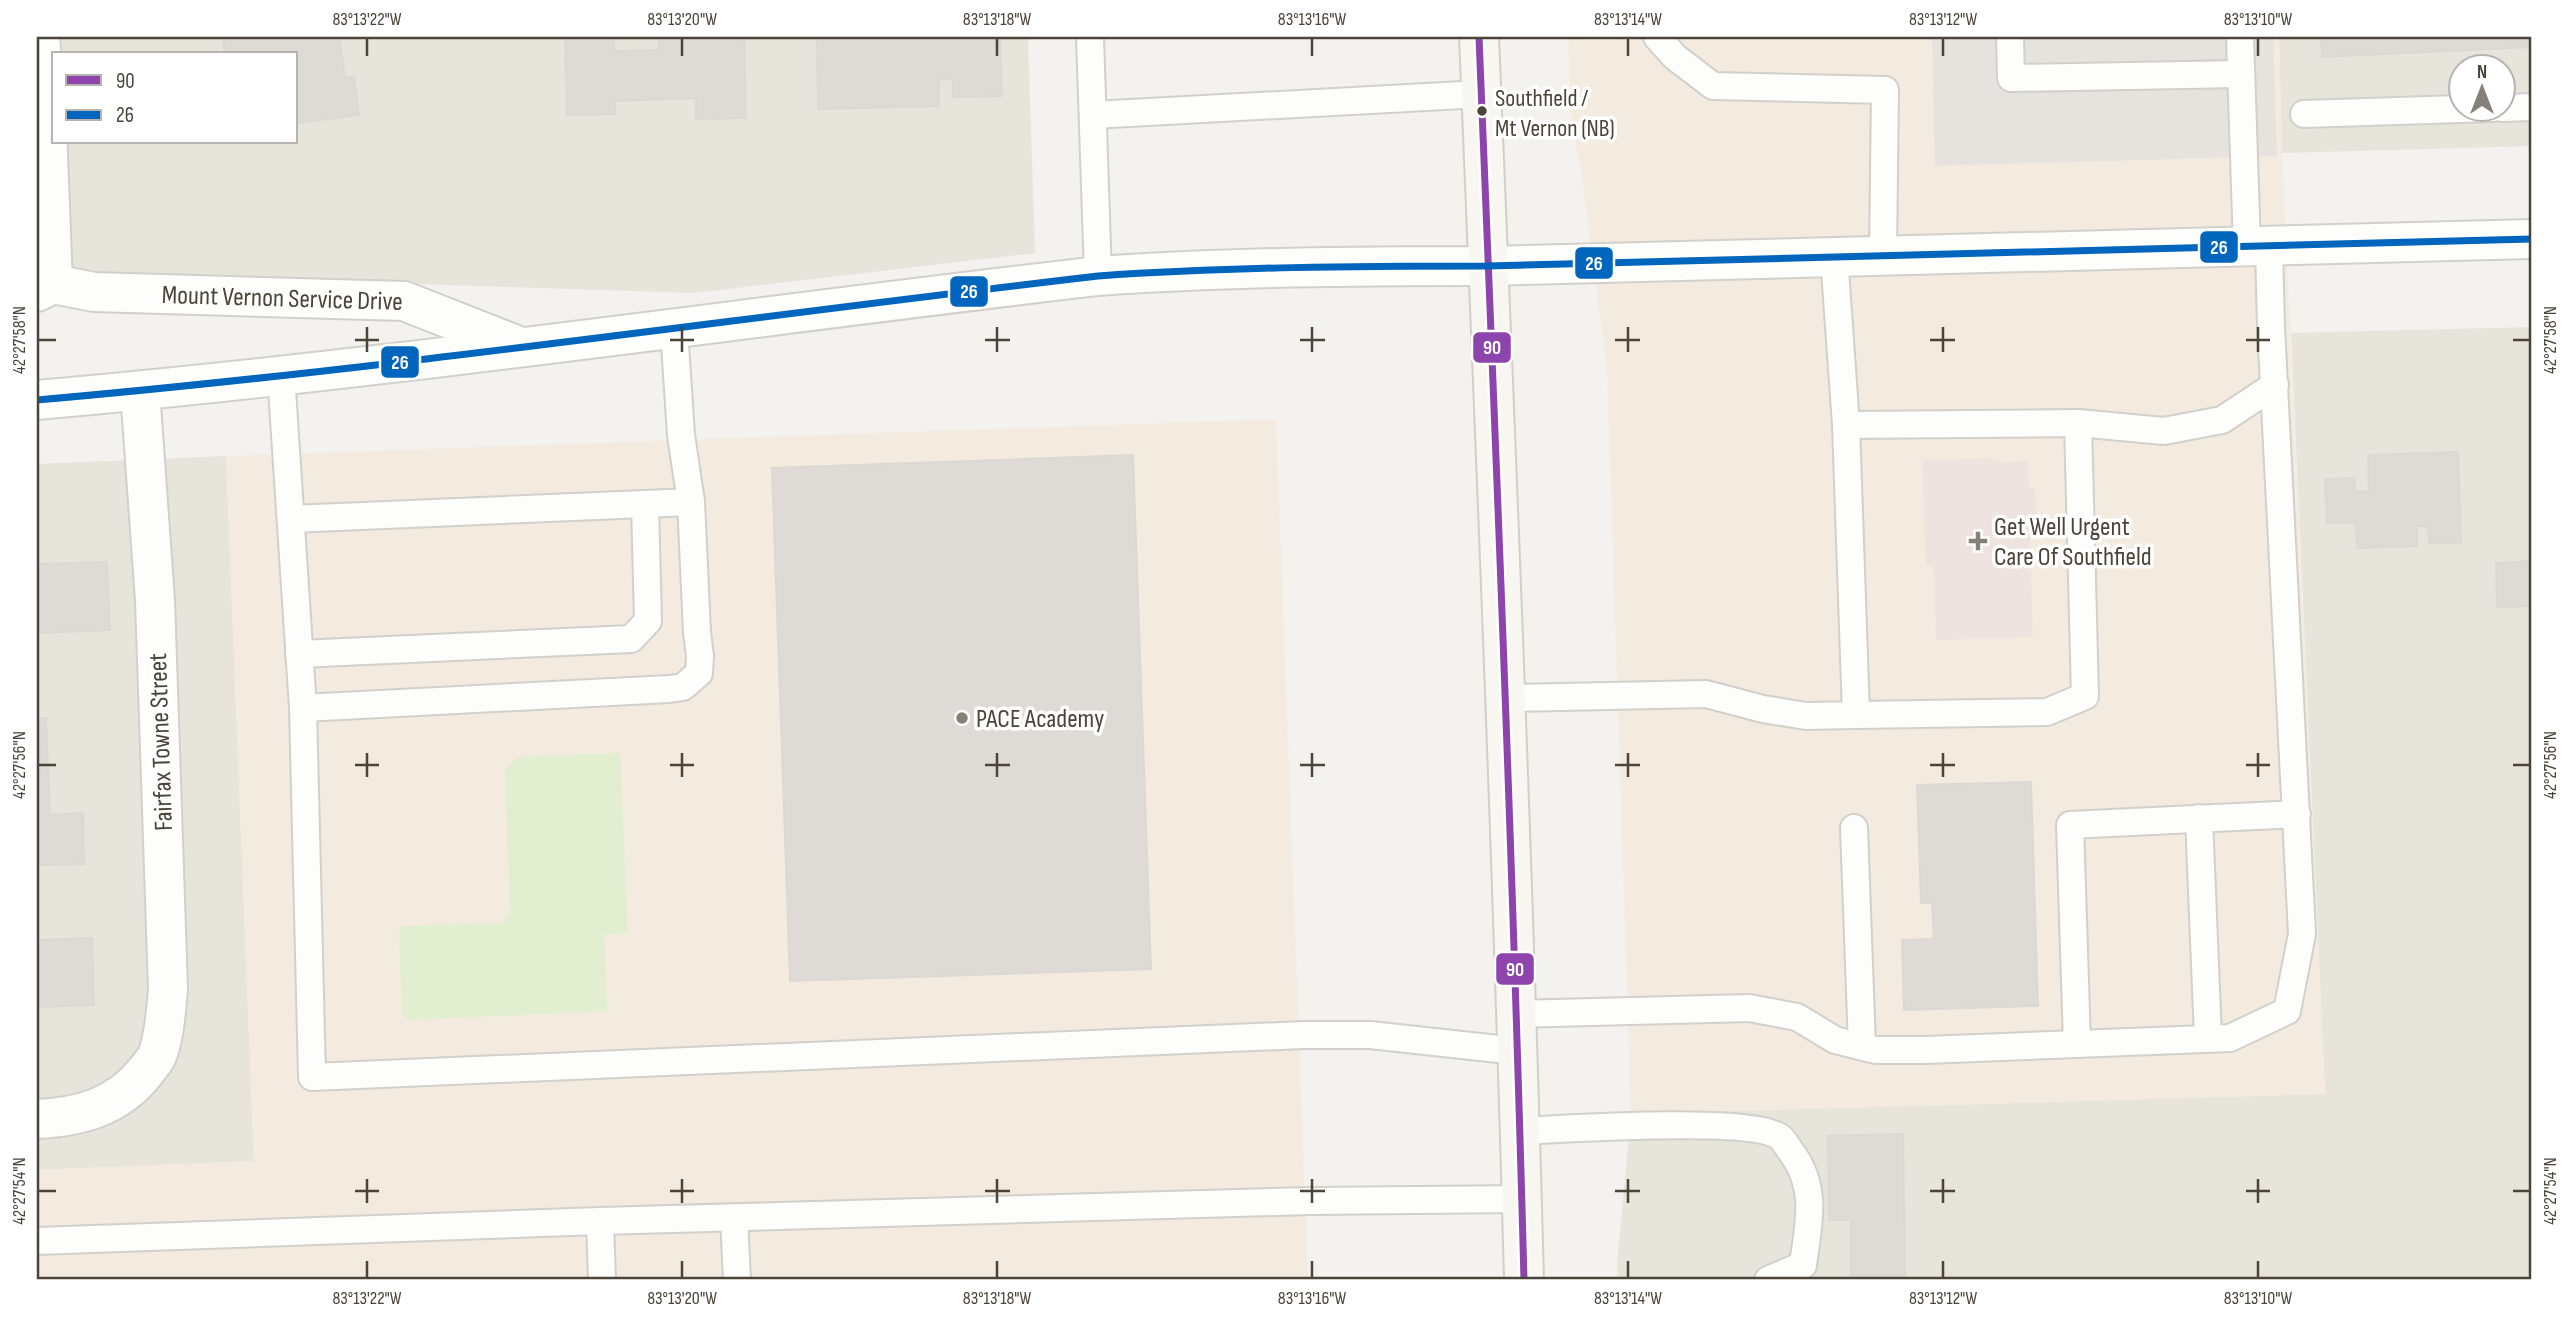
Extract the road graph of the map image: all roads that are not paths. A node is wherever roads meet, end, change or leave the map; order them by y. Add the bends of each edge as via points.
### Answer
1 (40, 37) edge
2 (1090, 37) edge
3 (1479, 37) edge
4 (1657, 37) edge
5 (2010, 37) edge
6 (2240, 37) edge
7 (2241, 74) junction
8 (1481, 94) junction
9 (2446, 109) edge
10 (2304, 114) dead end
11 (1093, 115) junction
12 (2532, 239) edge
13 (2258, 247) junction
14 (1883, 255) junction
15 (1834, 256) junction
16 (1487, 266) junction
17 (1098, 276) junction
18 (45, 288) edge
19 (674, 329) junction
20 (521, 347) junction
21 (281, 374) junction
22 (2275, 385) junction
23 (140, 391) junction
24 (37, 400) edge
25 (2078, 423) junction
26 (1846, 425) junction
27 (691, 502) junction
28 (645, 503) junction
29 (291, 519) junction
30 (299, 654) junction
31 (1506, 698) junction
32 (303, 708) junction
33 (1856, 715) junction
34 (2297, 814) junction
35 (2199, 818) junction
36 (1854, 828) dead end
37 (1517, 1032) junction
38 (2208, 1038) junction
39 (2077, 1044) junction
40 (1862, 1046) junction
41 (37, 1119) edge
42 (1520, 1131) junction
43 (1522, 1199) junction
44 (734, 1218) junction
45 (600, 1221) junction
46 (37, 1241) edge
47 (602, 1280) edge
48 (737, 1280) edge
49 (1524, 1280) edge
50 (1768, 1280) edge

1 - 18 street via 47,128
2 - 11 lane
3 - 8 main road
4 - 14 lane via 1713,86 1885,90
5 - 7 lane via 2011,78
6 - 7 lane
7 - 13 lane
8 - 11 lane
8 - 16 main road
9 - 10 lane
11 - 17 lane
12 - 13 street
13 - 14 street
13 - 22 lane
14 - 15 street
15 - 16 street
15 - 26 lane
16 - 17 street via 1334,266
16 - 31 main road
17 - 19 street
18 - 20 street, Mount Vernon Service Drive via 404,300
19 - 20 street
19 - 27 lane
20 - 21 street
21 - 23 street
21 - 29 lane
22 - 25 lane via 2222,420 2164,431
22 - 34 lane
23 - 24 street
23 - 41 street, Fairfax Towne Street via 155,600 168,989 165,1022 158,1055 135,1084 104,1107 66,1118
25 - 26 lane
25 - 33 lane via 2085,696 2047,712
26 - 33 lane
27 - 28 lane
27 - 32 lane via 701,656 699,673 683,687
28 - 29 lane
28 - 30 lane via 648,621 631,639
29 - 30 lane
30 - 32 lane
31 - 33 lane via 1706,694 1806,716
31 - 37 main road
32 - 37 lane via 313,1077 1293,1036
34 - 35 lane
34 - 38 lane via 2302,934 2287,1012 2230,1038
35 - 38 lane
35 - 39 lane via 2070,825
36 - 40 lane
37 - 40 lane via 1749,1008 1797,1017 1835,1040
37 - 42 main road
38 - 39 lane
39 - 40 lane via 1926,1050
42 - 43 main road
42 - 50 lane via 1657,1125 1748,1128 1780,1137 1802,1169 1811,1205 1803,1265
43 - 44 lane
43 - 49 main road
44 - 45 lane
44 - 48 lane
45 - 46 lane
45 - 47 lane

